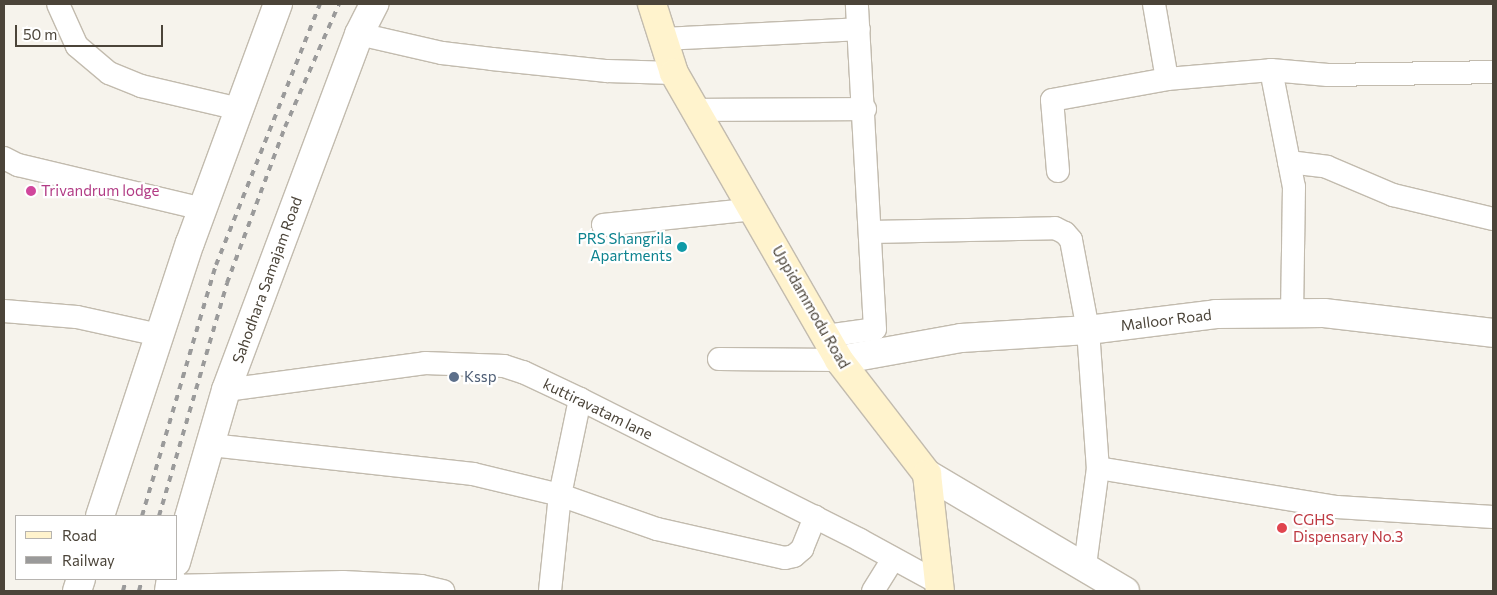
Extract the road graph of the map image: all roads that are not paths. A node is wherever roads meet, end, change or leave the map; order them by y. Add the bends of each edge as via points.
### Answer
1 (58, 4) edge
2 (278, 4) edge
3 (374, 4) edge
4 (652, 4) edge
5 (857, 4) edge
6 (1154, 4) edge
7 (859, 29) junction
8 (359, 34) junction
9 (663, 39) junction
10 (1271, 70) junction
11 (1493, 72) edge
12 (674, 73) junction
13 (1167, 79) junction
14 (239, 109) junction
15 (866, 109) junction
16 (695, 110) junction
17 (4, 158) edge
18 (1289, 162) junction
19 (1058, 171) dead end
20 (754, 208) junction
21 (202, 209) junction
22 (1493, 219) edge
23 (603, 225) dead end
24 (871, 232) junction
25 (4, 311) edge
26 (1292, 313) junction
27 (1088, 330) junction
28 (1493, 334) edge
29 (159, 335) junction
30 (826, 336) junction
31 (719, 359) dead end
32 (839, 360) junction
33 (226, 390) junction
34 (580, 399) junction
35 (211, 445) junction
36 (1098, 468) junction
37 (927, 474) junction
38 (560, 495) junction
39 (100, 515) edge
40 (815, 517) junction
41 (1493, 517) edge
42 (178, 556) edge
43 (893, 559) junction
44 (1092, 576) edge
45 (178, 579) edge
46 (940, 587) edge
47 (443, 591) edge
48 (550, 591) edge
49 (873, 591) edge
50 (1125, 591) edge

1 - 14 street via 77,46 109,73 141,86
2 - 14 street
3 - 8 street, Sahodhara Samajam Road
4 - 9 main road, Uppidammodu Road
5 - 7 street
6 - 13 street
7 - 9 street
7 - 15 street
8 - 12 street via 492,59 607,71
8 - 33 street, Sahodhara Samajam Road
9 - 12 main road, Uppidammodu Road
10 - 11 street via 1328,75
10 - 13 street
10 - 18 street
12 - 16 main road, Uppidammodu Road
13 - 19 street via 1052,100
14 - 21 street
15 - 16 street
15 - 24 street
16 - 20 main road, Uppidammodu Road
17 - 21 street via 18,165
18 - 22 street via 1327,168 1392,194
18 - 26 street via 1294,187 1295,230
20 - 23 street
20 - 30 main road, Uppidammodu Road
21 - 29 street
24 - 27 street via 1055,228 1071,240
24 - 30 street via 875,329
25 - 29 street via 69,316
26 - 27 street, Malloor Road via 1216,314
26 - 28 street, Malloor Road via 1324,313
27 - 32 street, Malloor Road via 961,338
27 - 36 street
29 - 39 street
30 - 32 main road, Uppidammodu Road
31 - 32 street
32 - 37 main road, Uppidammodu Road
33 - 34 street, kuttiravatam lane via 425,363 465,363 504,366
33 - 35 street, Sahodhara Samajam Road
34 - 38 street
34 - 40 street, kuttiravatam lane
35 - 38 street via 473,474
35 - 42 street, Sahodhara Samajam Road
36 - 41 street via 1337,507
36 - 44 street
37 - 44 street, Uppidammodu Road
37 - 46 main road
38 - 40 street via 657,529 785,558 802,549
38 - 48 street
40 - 43 street, kuttiravatam lane
43 - 46 street, kuttiravatam lane
43 - 49 street
44 - 50 street, Uppidammodu Road
45 - 47 street via 343,582 422,586

